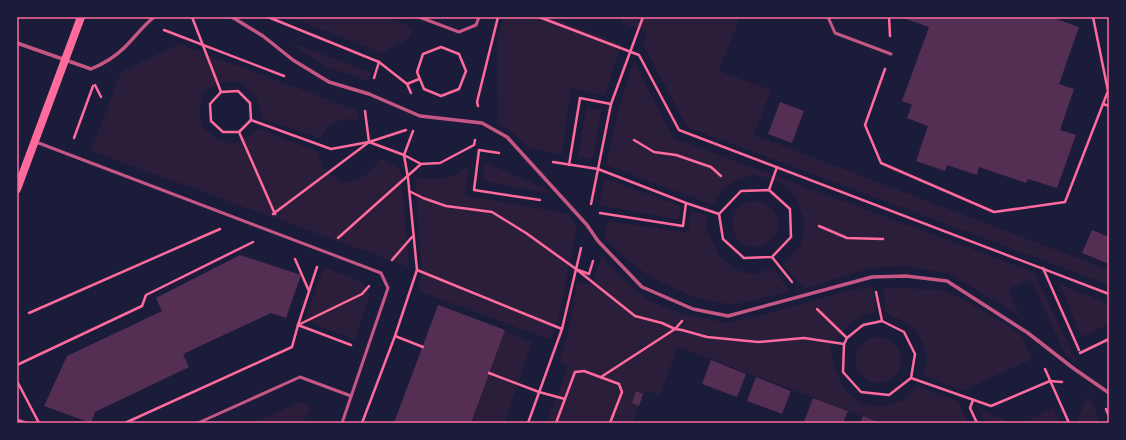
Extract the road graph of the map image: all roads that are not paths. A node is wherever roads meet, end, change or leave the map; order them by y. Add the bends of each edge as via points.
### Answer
1 (80, 17) edge
2 (154, 17) edge
3 (232, 17) edge
4 (419, 17) edge
5 (479, 17) edge
6 (828, 17) edge
7 (17, 42) edge
8 (891, 54) road end
9 (64, 60) junction
10 (34, 142) junction
11 (17, 189) edge
12 (1108, 392) edge
13 (351, 396) junction
14 (198, 423) edge
15 (342, 423) edge

1 - 9 main road
2 - 9 street via 124,48 102,65 91,69
3 - 12 street via 329,82 369,94 420,116 482,124 507,137 642,287 693,309 728,316 872,277 906,276 947,281 1028,333
4 - 5 lane via 459,32 476,25
6 - 8 lane via 835,32
7 - 9 street
9 - 10 main road
10 - 11 main road
10 - 13 lane via 382,273 388,288
13 - 14 lane via 300,377
13 - 15 lane

